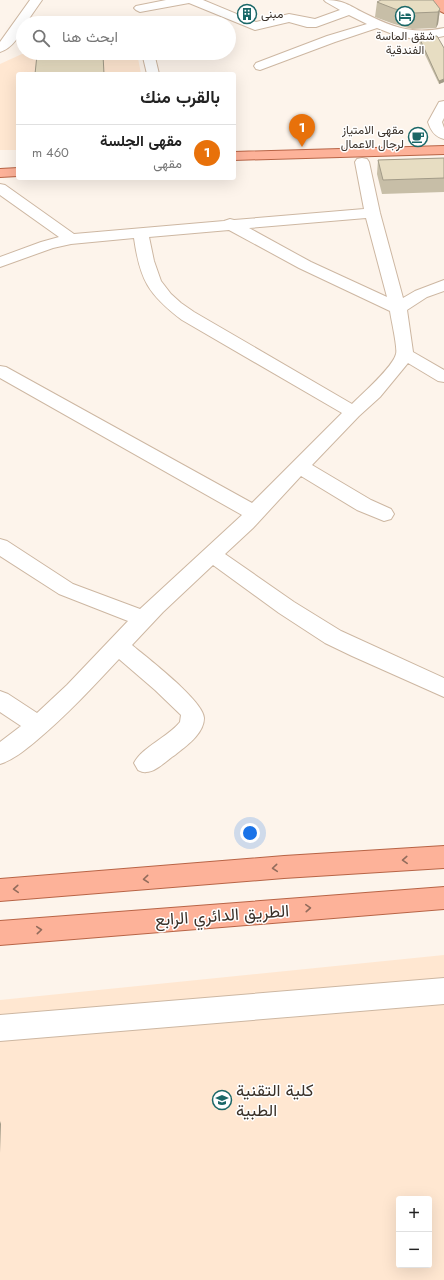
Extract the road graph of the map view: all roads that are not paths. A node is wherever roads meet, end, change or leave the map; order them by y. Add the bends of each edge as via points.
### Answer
1 (36, 0) edge
2 (186, 0) edge
3 (193, 0) edge
4 (330, 0) edge
5 (439, 0) edge
6 (139, 4) edge
7 (444, 9) edge
8 (351, 10) junction
9 (25, 16) edge
10 (142, 16) edge
11 (231, 16) edge
12 (236, 18) edge
13 (379, 24) junction
14 (16, 30) edge
15 (444, 32) edge
16 (0, 48) edge
17 (149, 60) edge
18 (260, 66) dead end
19 (152, 72) edge
20 (444, 105) edge
21 (444, 135) edge
22 (444, 150) edge
23 (236, 156) edge
24 (444, 160) edge
25 (362, 162) junction
26 (0, 163) edge
27 (16, 163) edge
28 (236, 165) edge
29 (16, 172) edge
30 (0, 173) edge
31 (0, 188) edge
32 (372, 212) junction
33 (230, 224) junction
34 (141, 233) junction
35 (72, 239) junction
36 (0, 262) edge
37 (444, 285) edge
38 (398, 308) junction
39 (405, 354) junction
40 (0, 372) edge
41 (444, 377) edge
42 (353, 412) junction
43 (300, 467) junction
44 (254, 512) junction
45 (384, 514) dead end
46 (0, 546) edge
47 (213, 555) junction
48 (144, 618) junction
49 (119, 647) junction
50 (444, 688) edge
51 (0, 700) edge
52 (38, 726) junction
53 (0, 755) edge
54 (146, 763) dead end
55 (444, 858) edge
56 (0, 890) edge
57 (444, 898) edge
58 (0, 933) edge
59 (444, 991) edge
60 (0, 1028) edge

1 - 9 street
2 - 6 street
3 - 11 street
4 - 8 street
5 - 7 main road
6 - 10 street
8 - 12 street via 316,23 289,18 255,26
8 - 13 street
13 - 15 street via 410,36
13 - 18 street
14 - 16 street
17 - 19 street
20 - 21 street via 435,122 437,129
22 - 23 main road
24 - 25 main road
25 - 28 main road
25 - 32 street
26 - 27 main road
29 - 30 main road
31 - 35 street
32 - 33 street
32 - 38 street
33 - 34 street
33 - 38 street via 305,265
34 - 35 street
34 - 42 street via 146,267 151,281 168,302
35 - 36 street
37 - 38 street via 421,294
38 - 39 street
39 - 41 street
39 - 42 street via 374,393
40 - 44 street
42 - 43 street
43 - 44 street
43 - 45 street
44 - 47 street
46 - 48 street via 66,590
47 - 48 street
47 - 50 street via 334,638
48 - 49 street
49 - 52 street
49 - 54 street via 192,712 190,727 170,746
51 - 52 street
52 - 53 street
55 -> 56 main road via 284,867
58 -> 57 main road, الطريق الدائري الرابع
59 - 60 street

